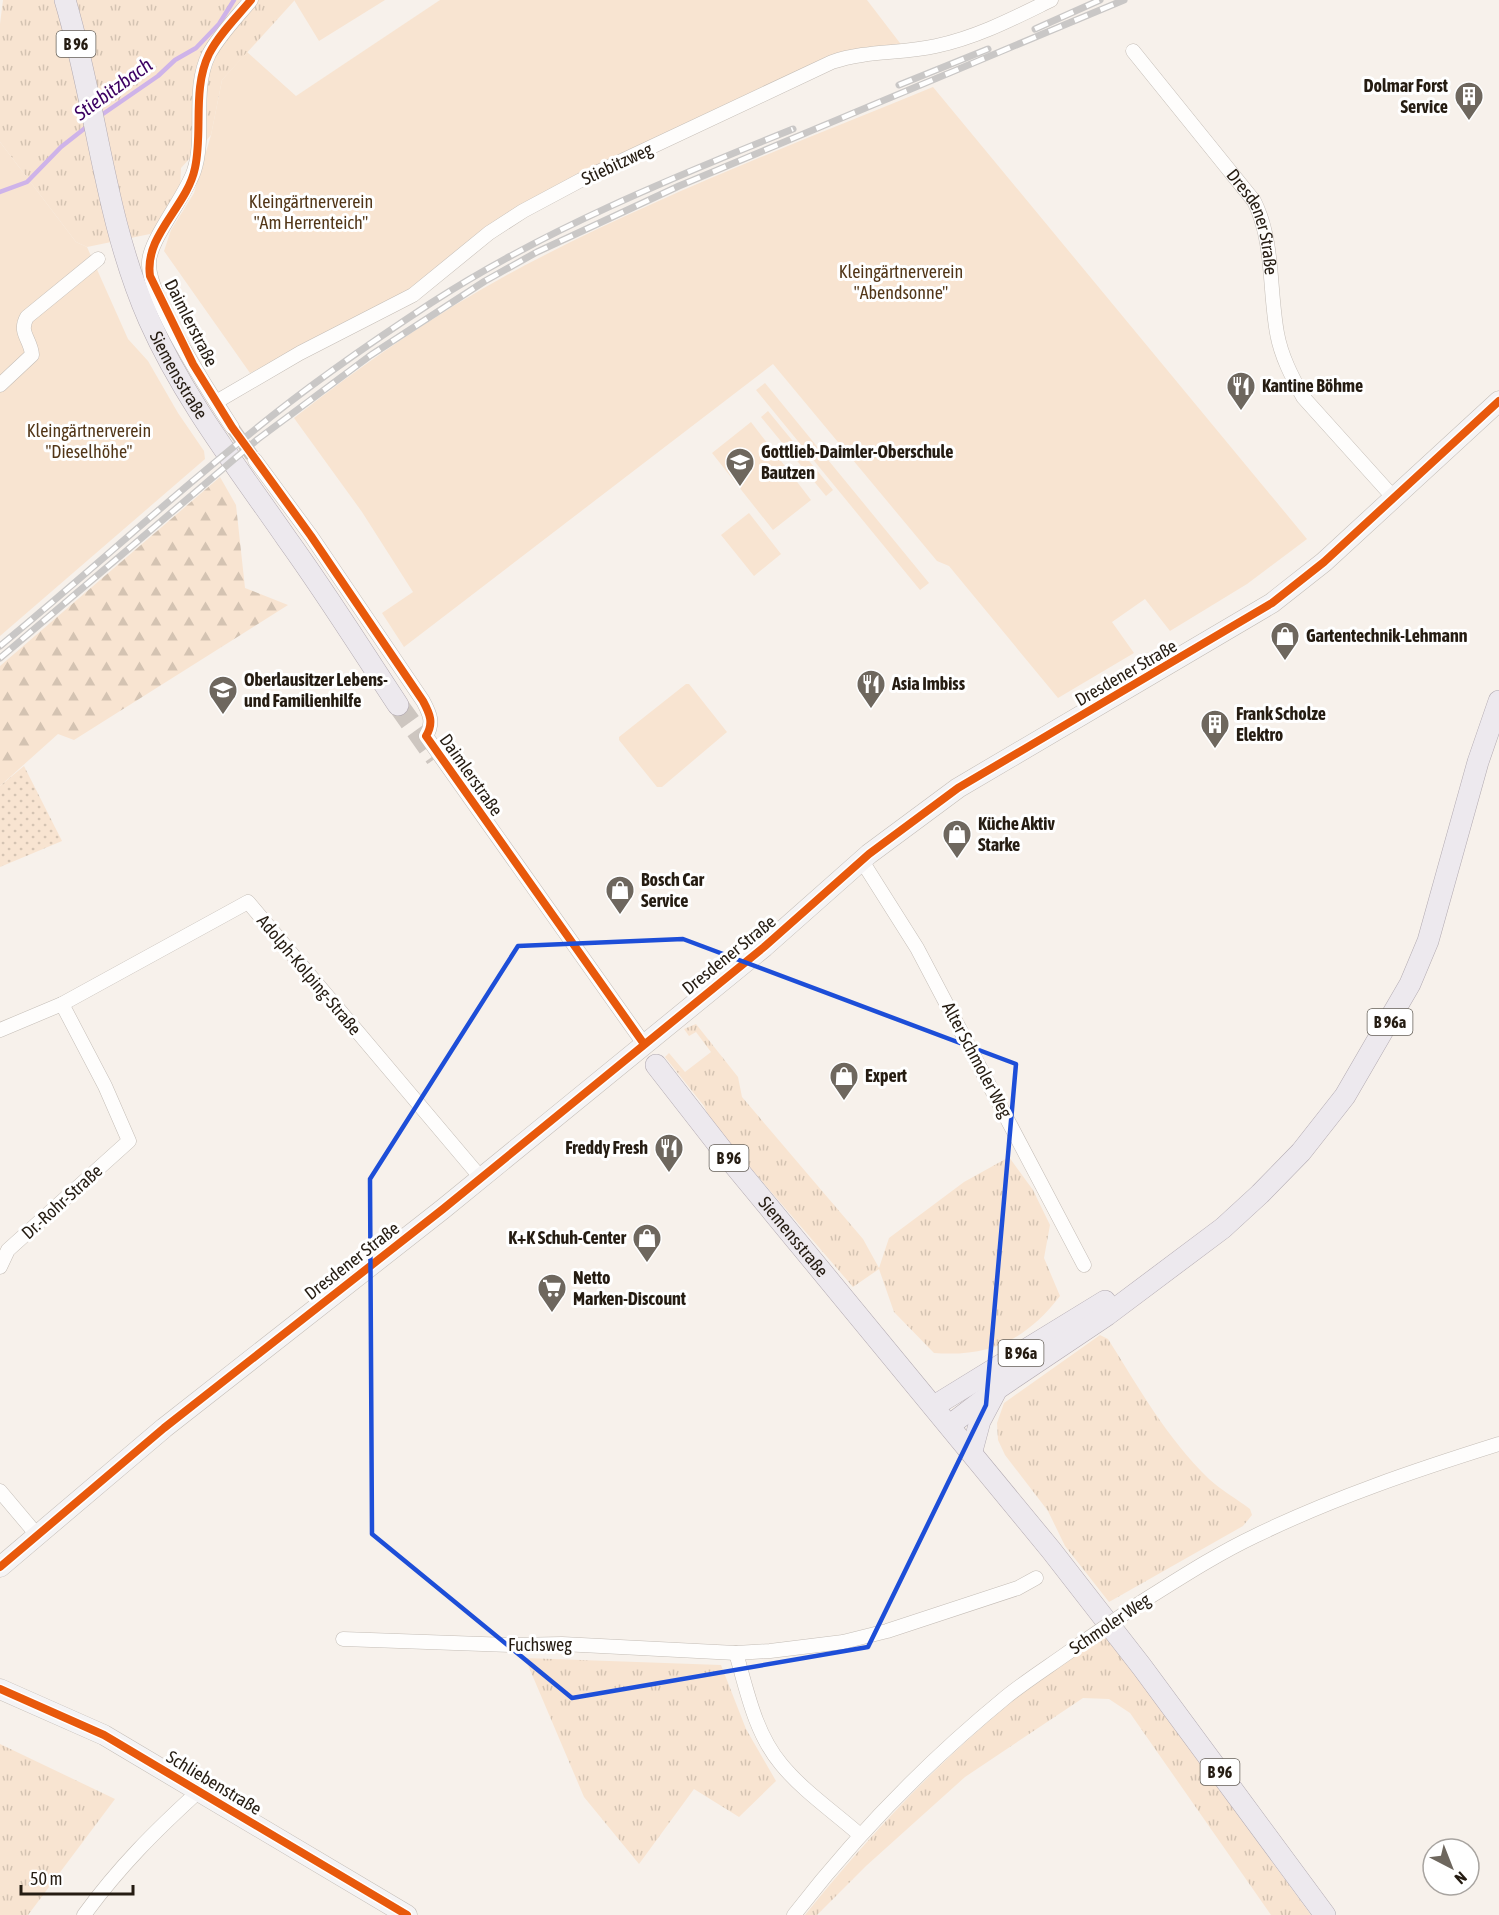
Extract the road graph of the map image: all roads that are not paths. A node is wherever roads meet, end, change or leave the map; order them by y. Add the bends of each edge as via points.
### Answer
1 (65, 0) edge
2 (251, 0) edge
3 (1052, 0) edge
4 (1133, 51) dead end
5 (99, 259) dead end
6 (0, 385) edge
7 (1499, 401) edge
8 (216, 402) junction
9 (232, 427) tunnel mouth
10 (255, 460) tunnel mouth
11 (1393, 497) junction
12 (1499, 701) edge
13 (398, 705) tunnel mouth
14 (862, 861) junction
15 (62, 1004) junction
16 (0, 1030) edge
17 (644, 1044) junction
18 (656, 1065) dead end
19 (481, 1178) junction
20 (4, 1247) edge
21 (1084, 1264) dead end
22 (0, 1267) edge
23 (1164, 1271) junction
24 (997, 1389) junction
25 (934, 1406) junction
26 (950, 1425) junction
27 (1499, 1444) edge
28 (972, 1451) junction
29 (0, 1491) edge
30 (37, 1535) junction
31 (0, 1567) edge
32 (1036, 1578) dead end
33 (343, 1639) dead end
34 (736, 1653) junction
35 (0, 1689) edge
36 (199, 1791) junction
37 (860, 1835) junction
38 (84, 1915) edge
39 (407, 1915) edge
40 (794, 1915) edge
41 (1325, 1915) edge

1 - 13 main road, Siemensstraße / B 96 via 102,165 130,270 150,321 172,366 218,440
2 - 8 street, Daimlerstraße via 209,55 201,91 195,168 148,263 168,315
3 - 8 street, Stiebitzweg via 1002,25 936,46 856,54 832,62 581,180 489,233 413,296 300,353
4 - 11 street, Dresdener Straße via 1254,201 1262,217 1268,249 1277,336 1294,380 1303,397
5 - 6 street via 27,317 23,333 32,355
7 - 11 main road, Dresdener Straße
8 - 9 street, Daimlerstraße
10 - 17 street, Daimlerstraße via 423,701 432,720 426,736
11 - 14 main road, Dresdener Straße via 1324,562 1272,603 958,788
12 - 23 main road, B 96a via 1428,941 1410,984 1369,1059 1324,1124 1260,1194 1223,1228
14 - 17 main road, Dresdener Straße
14 - 21 street, Alter Schmoler Weg via 917,948
15 - 16 street, Adolph-Kolping-Straße
15 - 19 street, Adolph-Kolping-Straße via 248,902
15 - 20 street, Dr.-Rohr-Straße via 129,1141
17 - 19 main road, Dresdener Straße
18 - 25 main road, Siemensstraße / B 96
19 - 30 main road, Dresdener Straße via 164,1428
20 - 22 street, Dr.-Rohr-Straße
23 - 24 main road, B 96a via 1107,1315
23 - 25 main road, B 96a via 1101,1302
24 - 26 main road, B 96a
24 - 28 main road, B 96a via 980,1421
25 - 26 main road, B 96
26 - 28 main road, B 96
27 - 37 street, Schmoler Weg, bridge via 1405,1473 1273,1528 1206,1562 1073,1649 990,1711
28 - 41 main road, B 96 via 1099,1611
29 - 30 street
30 - 31 main road, Dresdener Straße
32 - 34 street, Fuchsweg via 969,1606 887,1631 819,1646
33 - 34 street, Fuchsweg
34 - 37 street via 761,1731 780,1762
35 - 36 main road, Schliebenstraße via 104,1735
36 - 38 street via 145,1840
36 - 39 main road, Schliebenstraße
37 - 40 street, Schmoler Weg

